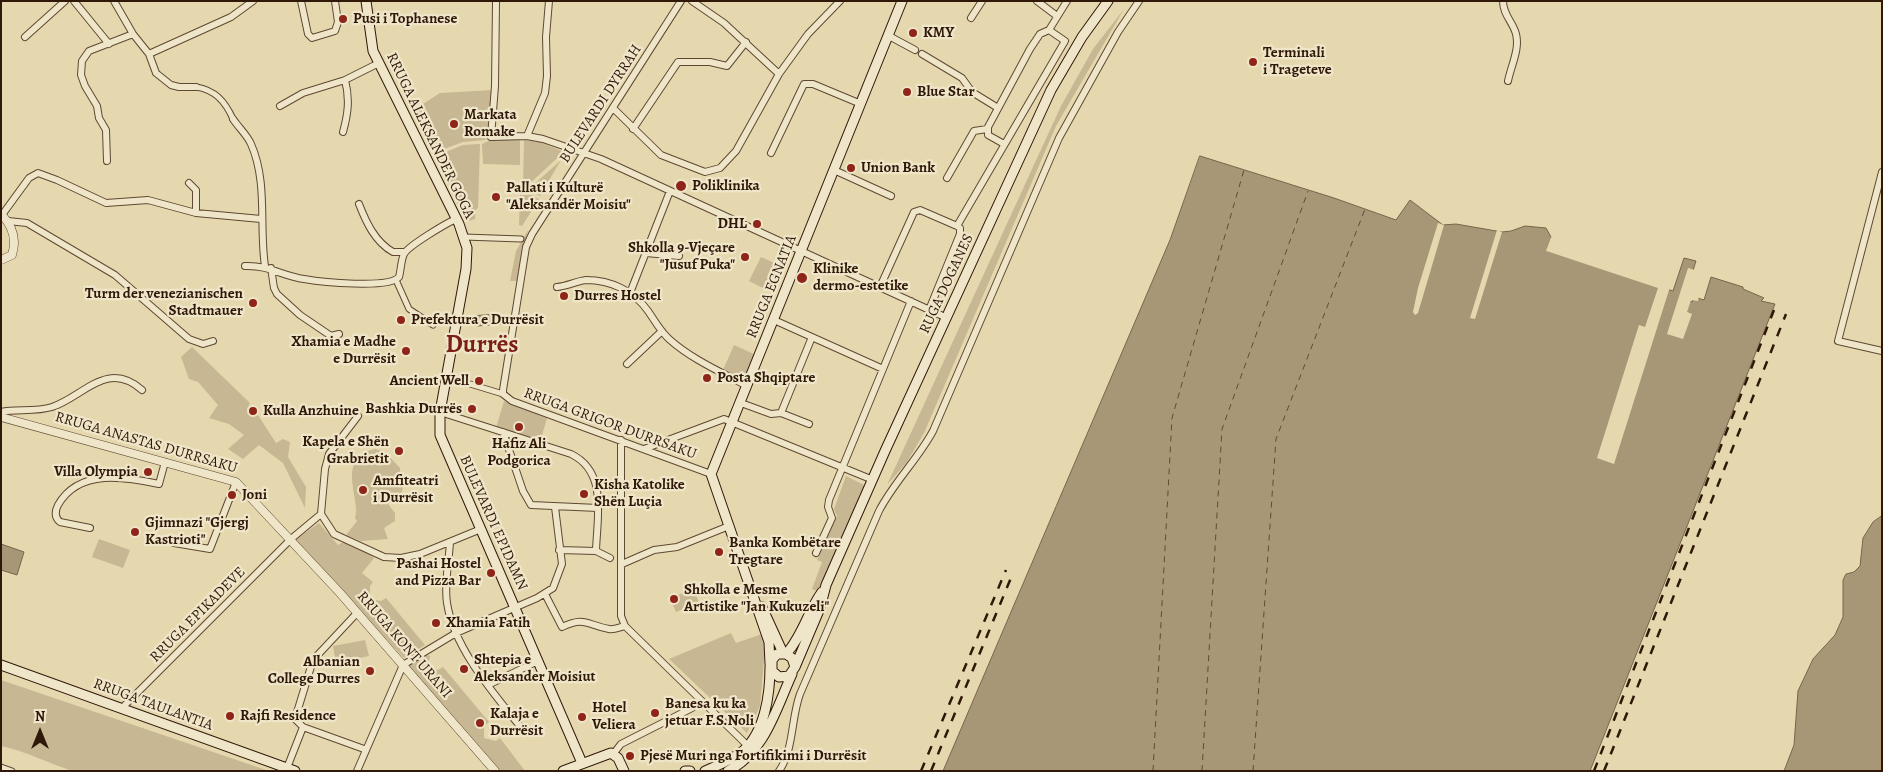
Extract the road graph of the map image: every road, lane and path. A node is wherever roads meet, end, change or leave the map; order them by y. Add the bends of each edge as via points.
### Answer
1 (65, 1) edge
2 (74, 1) edge
3 (114, 1) edge
4 (253, 1) edge
5 (301, 1) edge
6 (335, 1) edge
7 (366, 1) edge
8 (496, 1) edge
9 (549, 1) edge
10 (681, 1) edge
11 (692, 1) edge
12 (840, 1) edge
13 (902, 1) edge
14 (982, 1) edge
15 (1037, 1) edge
16 (1067, 1) edge
17 (1108, 1) edge
18 (1139, 1) edge
19 (1503, 1) edge
20 (1057, 16) junction
21 (971, 18) dead end
22 (1048, 30) junction
23 (133, 34) junction
24 (889, 36) junction
25 (25, 37) dead end
26 (746, 42) junction
27 (109, 44) junction
28 (915, 50) dead end
29 (149, 54) junction
30 (922, 54) dead end
31 (378, 63) junction
32 (779, 74) junction
33 (345, 80) junction
34 (1508, 81) dead end
35 (196, 87) joint
36 (861, 104) junction
37 (280, 106) dead end
38 (998, 108) junction
39 (614, 109) junction
40 (233, 119) joint
41 (633, 129) junction
42 (987, 129) junction
43 (343, 132) dead end
44 (526, 136) junction
45 (1004, 144) junction
46 (771, 153) dead end
47 (584, 154) junction
48 (107, 160) dead end
49 (834, 170) junction
50 (1882, 172) edge
51 (947, 178) dead end
52 (189, 183) dead end
53 (670, 191) junction
54 (891, 196) dead end
55 (359, 204) dead end
56 (196, 213) junction
57 (2, 214) edge
58 (261, 219) junction
59 (456, 219) junction
60 (8, 221) junction
61 (957, 226) junction
62 (464, 237) junction
63 (521, 239) dead end
64 (405, 252) junction
65 (801, 252) junction
66 (646, 253) junction
67 (679, 256) dead end
68 (1, 260) edge
69 (244, 266) dead end
70 (268, 267) junction
71 (396, 280) junction
72 (464, 283) joint
73 (557, 287) dead end
74 (880, 287) junction
75 (630, 293) junction
76 (911, 301) junction
77 (929, 310) junction
78 (947, 318) junction
79 (774, 320) junction
80 (433, 325) dead end
81 (662, 331) junction
82 (339, 334) dead end
83 (812, 337) junction
84 (213, 341) dead end
85 (1882, 351) edge
86 (626, 364) dead end
87 (883, 369) junction
88 (447, 376) junction
89 (747, 386) junction
90 (142, 390) dead end
91 (503, 394) junction
92 (741, 403) junction
93 (1, 412) edge
94 (440, 412) junction
95 (781, 413) junction
96 (358, 416) dead end
97 (1, 417) edge
98 (732, 423) junction
99 (809, 424) dead end
100 (503, 432) junction
101 (621, 440) junction
102 (644, 448) junction
103 (165, 462) junction
104 (843, 467) junction
105 (711, 474) junction
106 (873, 480) junction
107 (236, 482) junction
108 (555, 507) junction
109 (598, 508) junction
110 (321, 514) junction
111 (729, 526) junction
112 (90, 528) dead end
113 (481, 530) junction
114 (291, 539) junction
115 (450, 542) junction
116 (174, 543) dead end
117 (559, 550) junction
118 (596, 550) junction
119 (816, 553) dead end
120 (610, 558) dead end
121 (622, 564) junction
122 (750, 585) junction
123 (826, 585) junction
124 (545, 594) junction
125 (515, 607) junction
126 (357, 614) junction
127 (624, 626) junction
128 (456, 633) junction
129 (784, 653) junction
130 (538, 661) junction
131 (1, 665) edge
132 (403, 665) junction
133 (770, 665) junction
134 (793, 670) junction
135 (488, 685) junction
136 (122, 708) junction
137 (692, 708) dead end
138 (303, 727) junction
139 (523, 730) dead end
140 (748, 746) junction
141 (364, 749) junction
142 (614, 753) junction
143 (582, 763) junction
144 (1, 767) edge
145 (291, 769) edge
146 (12, 771) edge
147 (356, 771) edge
148 (495, 771) edge
149 (563, 771) edge
150 (624, 771) edge
151 (685, 771) edge
152 (690, 771) edge
153 (704, 771) edge
154 (728, 771) edge
155 (779, 771) edge

1 - 25 street
2 - 27 street
3 - 23 street
4 - 29 street via 231,17
5 - 6 street via 308,34 312,38 335,32 338,22
7 - 31 main road, RRUGA ALEKSANDER GOGA via 370,35
8 - 44 street via 495,86 490,137
9 - 44 street via 545,93
10 - 39 street, BULEVARDI DYRRAH
11 - 26 street via 724,22
12 - 32 street via 808,34
13 - 24 main road, RRUGA EGNATIA
14 - 21 street
15 - 20 street
16 - 20 street
17 - 78 main road, RUGA DOGANES via 1051,90
18 - 155 street via 1118,32 1059,138 933,431 879,511 800,694 792,719 787,757
19 - 34 street via 1517,41
20 - 22 street
22 - 38 street via 1040,34 1030,49
22 - 45 street, RUGA DOGANES via 1065,41
23 - 27 street
23 - 29 street
24 - 28 street
24 - 36 main road, RRUGA EGNATIA
26 - 32 street
26 - 41 street via 727,66 710,62 678,62
27 - 48 street via 86,54 81,75 106,130
29 - 35 street via 156,73 163,80 179,87
30 - 38 street via 962,78 972,92
31 - 33 street
31 - 59 main road, RRUGA ALEKSANDER GOGA
32 - 41 street via 731,159 720,168 709,172 661,155
33 - 37 street via 303,93
33 - 43 street via 348,112
35 - 40 street via 216,94
36 - 46 street via 813,84 804,84
36 - 49 main road, RRUGA EGNATIA
38 - 42 street
39 - 41 street
39 - 47 street, BULEVARDI DYRRAH
40 - 58 street via 252,145 261,184
42 - 45 street via 988,135
42 - 51 street via 974,131
44 - 47 street
45 - 61 street, RUGA DOGANES
47 - 53 street
47 - 91 street, BULEVARDI DYRRAH via 526,247
49 - 54 street
49 - 65 main road, RRUGA EGNATIA
50 - 85 street via 1838,341
52 - 56 street via 196,190
53 - 65 street
53 - 66 street
55 - 64 street via 377,238 393,252
56 - 57 street via 157,201 100,202 38,173 29,178
56 - 58 street
57 - 60 street
58 - 70 street
59 - 62 main road, RRUGA ALEKSANDER GOGA
59 - 64 street via 409,246
60 - 68 street via 13,231 14,248 12,255
60 - 84 street via 27,223 115,275 189,339 203,344
61 - 74 street via 920,210 914,212
61 - 77 street via 960,234
62 - 63 street
62 - 72 main road, RRUGA ALEKSANDER GOGA via 467,261
64 - 71 street
65 - 74 street
65 - 79 main road, RRUGA EGNATIA
66 - 67 street
66 - 75 street
69 - 70 street
70 - 71 street via 305,280 365,284
70 - 82 street via 277,294 316,327 331,336
71 - 80 street via 409,309
72 - 88 main road, BULEVARDI EPIDAMN
73 - 75 street via 593,280
74 - 76 street
75 - 81 street via 648,310
76 - 77 street
76 - 87 street
77 - 78 street
78 - 106 main road, RUGA DOGANES
79 - 83 street
79 - 89 main road, RRUGA EGNATIA
81 - 86 street
81 - 89 street via 686,352
83 - 87 street
83 - 95 street
87 - 104 street
88 - 91 street
88 - 94 main road, BULEVARDI EPIDAMN
89 - 92 main road, RRUGA EGNATIA
90 - 93 street via 128,380 111,380 89,385 51,407
91 - 101 street, RRUGA GRIGOR DURRSAKU via 512,401
92 - 95 street via 771,414
92 - 98 main road, RRUGA EGNATIA
94 - 100 street
94 - 113 main road, BULEVARDI EPIDAMN via 440,435
95 - 99 street
96 - 110 street via 329,454
97 - 103 street, RRUGA ANASTAS DURRSAKU
98 - 102 street via 724,419
98 - 104 street
98 - 105 main road, RRUGA EGNATIA
100 - 108 street via 528,502 535,506
100 - 109 street via 583,461 596,479
101 - 102 street, RRUGA GRIGOR DURRSAKU
101 - 121 street
102 - 105 street, RRUGA GRIGOR DURRSAKU
103 - 107 street, RRUGA ANASTAS DURRSAKU
103 - 112 street via 159,484 105,477 72,490 58,505 57,519
104 - 106 street
104 - 119 street via 828,504 832,518
105 - 111 main road
106 - 123 main road, RUGA DOGANES
107 - 114 street, RRUGA ANASTAS DURRSAKU
107 - 116 street via 210,549
108 - 109 street
108 - 117 street
109 - 118 street
110 - 114 street, RRUGA EPIKADEVE
110 - 115 street via 334,534 384,557 411,558
111 - 121 street
111 - 122 main road
113 - 115 street
113 - 125 main road, BULEVARDI EPIDAMN
114 - 126 street, RRUGA KONT URANI
114 - 136 street, RRUGA EPIKADEVE
115 - 128 street via 446,603
117 - 118 street
117 - 124 street via 562,564 559,576
118 - 120 street
121 - 127 street via 621,616
122 - 129 main road
122 - 133 main road via 769,642
123 - 129 main road via 794,645
123 - 134 main road via 820,608
124 - 125 street
124 - 127 street via 562,627 575,621 589,622 610,630
125 - 128 street
125 - 130 main road, BULEVARDI EPIDAMN
126 - 132 street, RRUGA KONT URANI
126 - 138 street via 313,660 295,718
127 - 140 street
128 - 132 street
128 - 135 street
129 - 133 main road via 775,656
129 - 134 main road via 794,660
130 - 135 street
130 - 143 main road, BULEVARDI EPIDAMN
131 - 136 main road, RRUGA TAULANTIA
132 - 141 street
132 - 148 street, RRUGA KONT URANI
133 - 134 main road via 779,677 786,677
133 - 140 main road via 767,702
134 - 154 main road via 759,746 744,762
135 - 139 street
136 - 145 main road, RRUGA TAULANTIA
137 - 142 street via 621,744
138 - 141 street
138 - 145 street
140 - 153 main road via 733,758
141 - 147 street
142 - 143 main road
142 - 150 main road
143 - 149 main road
144 - 146 street
151 - 152 main road

